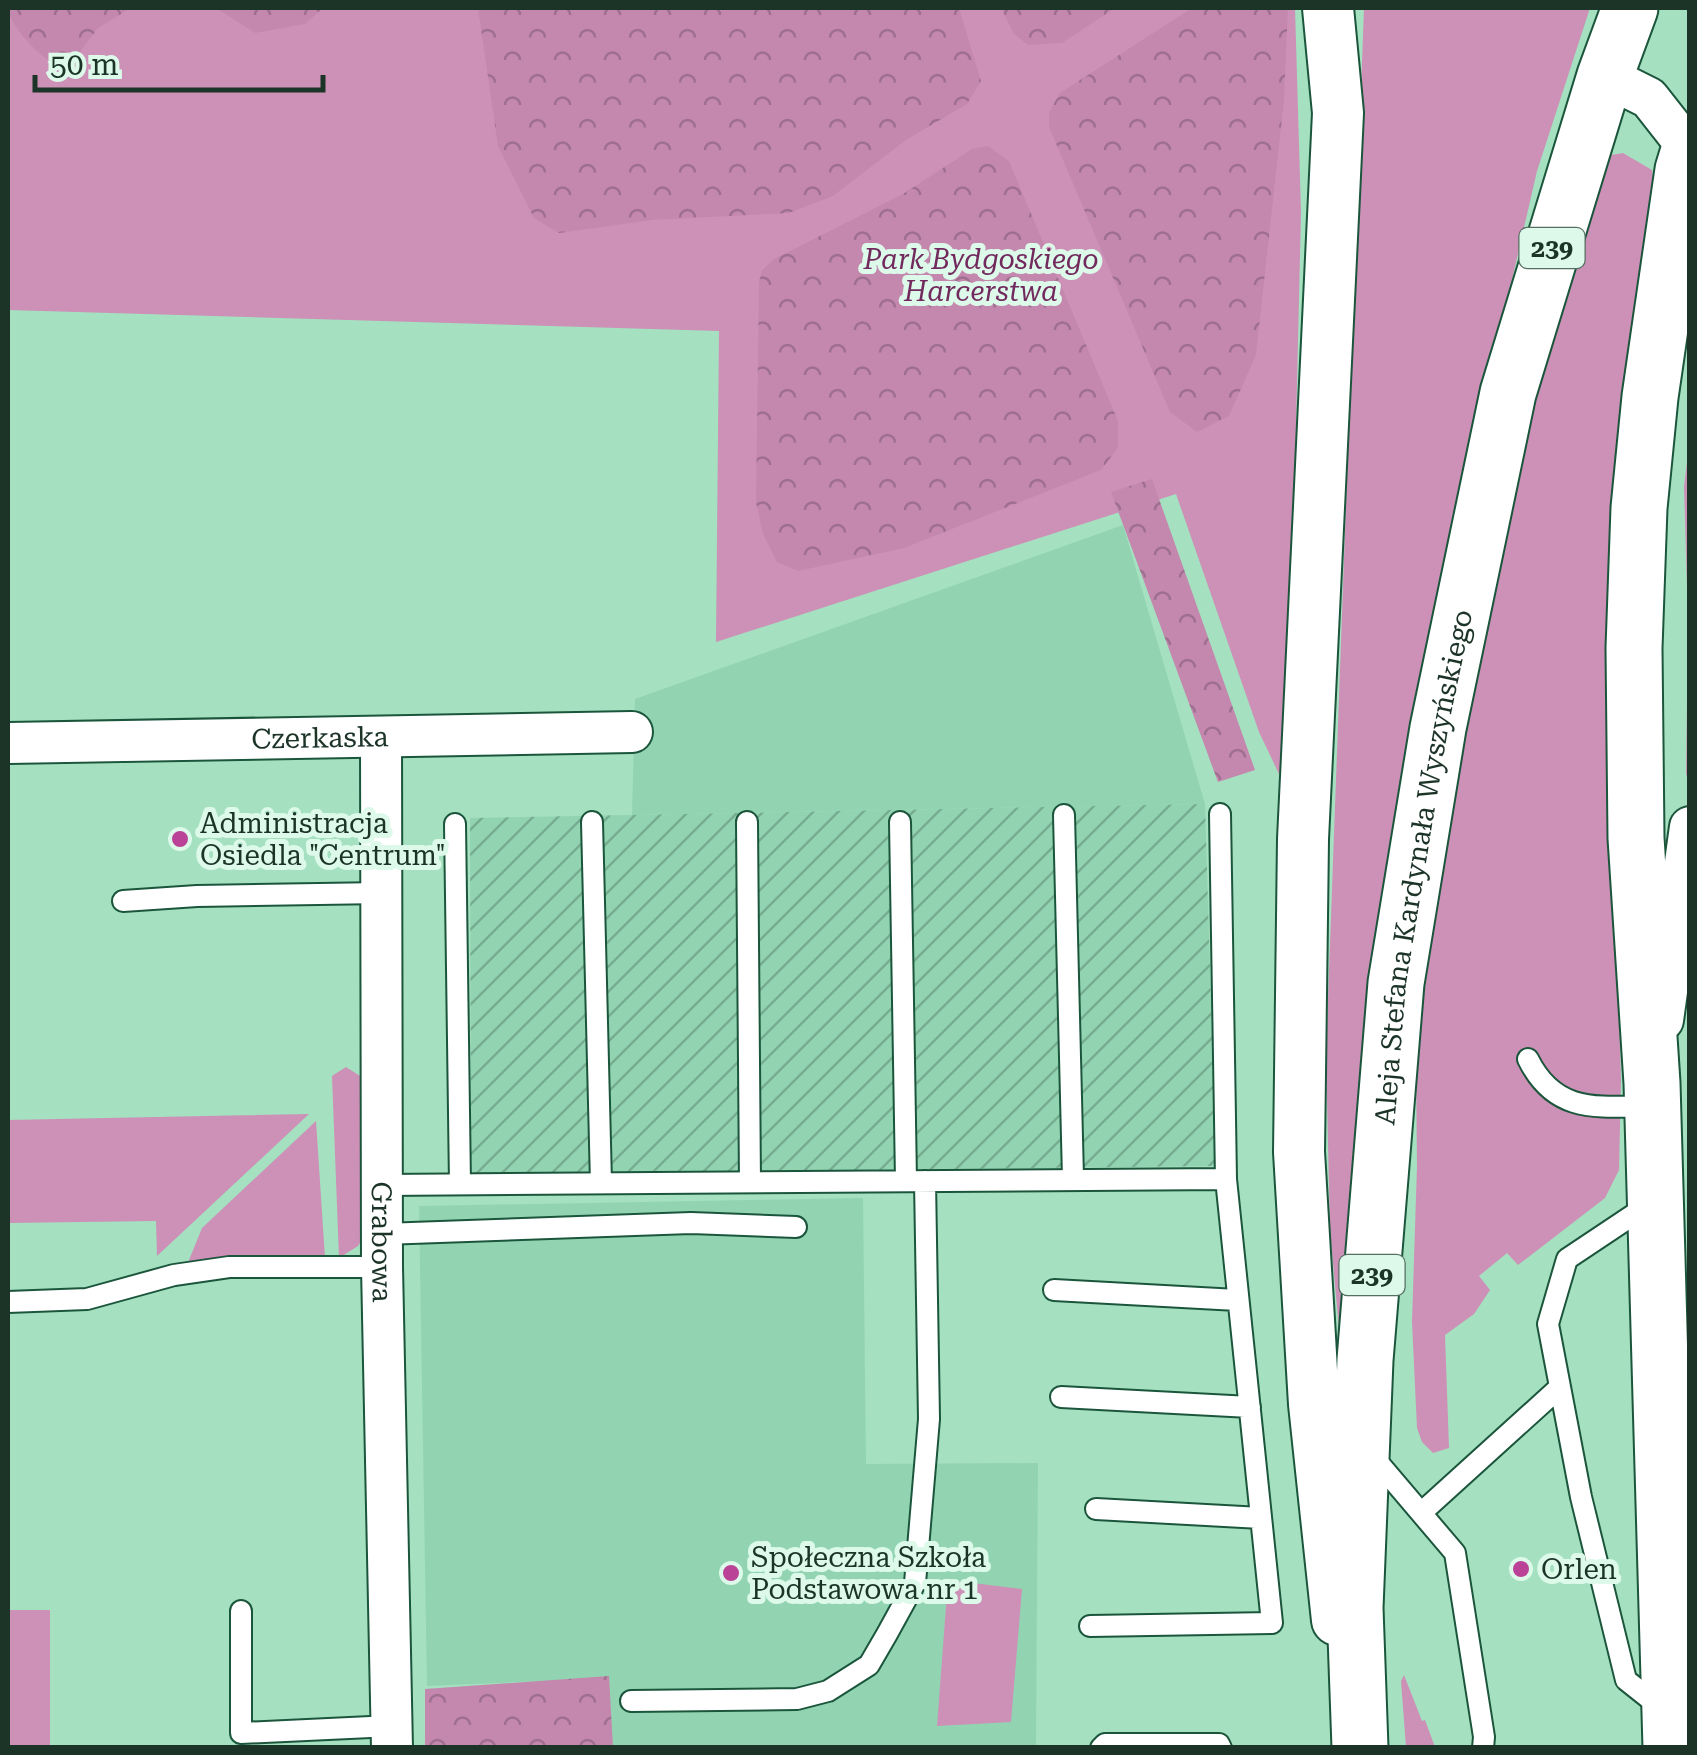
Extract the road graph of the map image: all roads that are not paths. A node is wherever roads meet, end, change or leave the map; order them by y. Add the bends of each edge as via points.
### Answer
1 (1328, 8) edge
2 (1344, 8) edge
3 (1630, 8) edge
4 (1605, 76) junction
5 (1338, 112) junction
6 (1689, 148) edge
7 (632, 732) dead end
8 (380, 738) junction
9 (8, 743) edge
10 (1220, 814) dead end
11 (1064, 815) dead end
12 (592, 822) dead end
13 (747, 822) dead end
14 (900, 822) dead end
15 (455, 824) dead end
16 (1690, 827) edge
17 (383, 893) junction
18 (123, 901) dead end
19 (1528, 1059) dead end
20 (1652, 1095) junction
21 (1074, 1178) junction
22 (1226, 1178) junction
23 (916, 1180) junction
24 (750, 1182) junction
25 (601, 1183) junction
26 (460, 1184) junction
27 (382, 1185) junction
28 (1654, 1201) junction
29 (796, 1227) dead end
30 (382, 1250) junction
31 (1054, 1290) dead end
32 (1237, 1300) junction
33 (8, 1302) edge
34 (1560, 1388) junction
35 (1062, 1397) dead end
36 (1250, 1408) junction
37 (1362, 1444) junction
38 (1096, 1509) dead end
39 (1421, 1513) junction
40 (1261, 1518) junction
41 (241, 1612) dead end
42 (1090, 1626) dead end
43 (1678, 1659) edge
44 (632, 1701) dead end
45 (1671, 1731) edge
46 (392, 1737) edge
47 (1101, 1748) edge
48 (1221, 1748) edge
49 (1358, 1748) edge
50 (1483, 1748) edge

1 - 5 street
2 - 5 street
3 - 4 main road, Aleja Stefana Kardynała Wyszyńskiego / 239
4 - 6 street via 1649,98
4 - 37 main road, Aleja Stefana Kardynała Wyszyńskiego / 239 via 1508,393 1438,728 1396,983
5 - 49 street via 1303,839 1298,1152 1314,1404
6 - 20 main road via 1639,508 1636,838
7 - 8 street, Czerkaska
8 - 9 street, Czerkaska
8 - 17 street, Grabowa
10 - 22 lane
11 - 21 lane
12 - 25 lane
13 - 24 lane
14 - 23 lane
15 - 26 lane
16 - 20 street
17 - 18 lane
17 - 27 street, Grabowa
19 - 20 lane via 1555,1096 1592,1107
20 - 28 main road
21 - 22 lane
21 - 23 lane
22 - 32 lane
23 - 24 lane
23 - 44 lane via 929,1419 915,1583 869,1665 828,1690 797,1699
24 - 25 lane
25 - 26 lane
26 - 27 lane
27 - 30 street, Grabowa
28 - 34 lane via 1568,1260 1548,1324
28 - 43 main road
29 - 30 lane via 691,1223
30 - 33 lane via 174,1275 87,1300
30 - 46 street, Grabowa
31 - 32 lane
32 - 36 lane
34 - 39 lane
34 - 45 lane via 1626,1680
35 - 36 lane
36 - 40 lane
37 - 39 lane
37 - 49 main road, Aleja Stefana Kardynała Wyszyńskiego / 239
38 - 40 lane
39 - 50 lane via 1455,1553
40 - 42 lane via 1272,1623
41 - 46 lane via 241,1733
43 - 45 main road
47 - 48 lane

